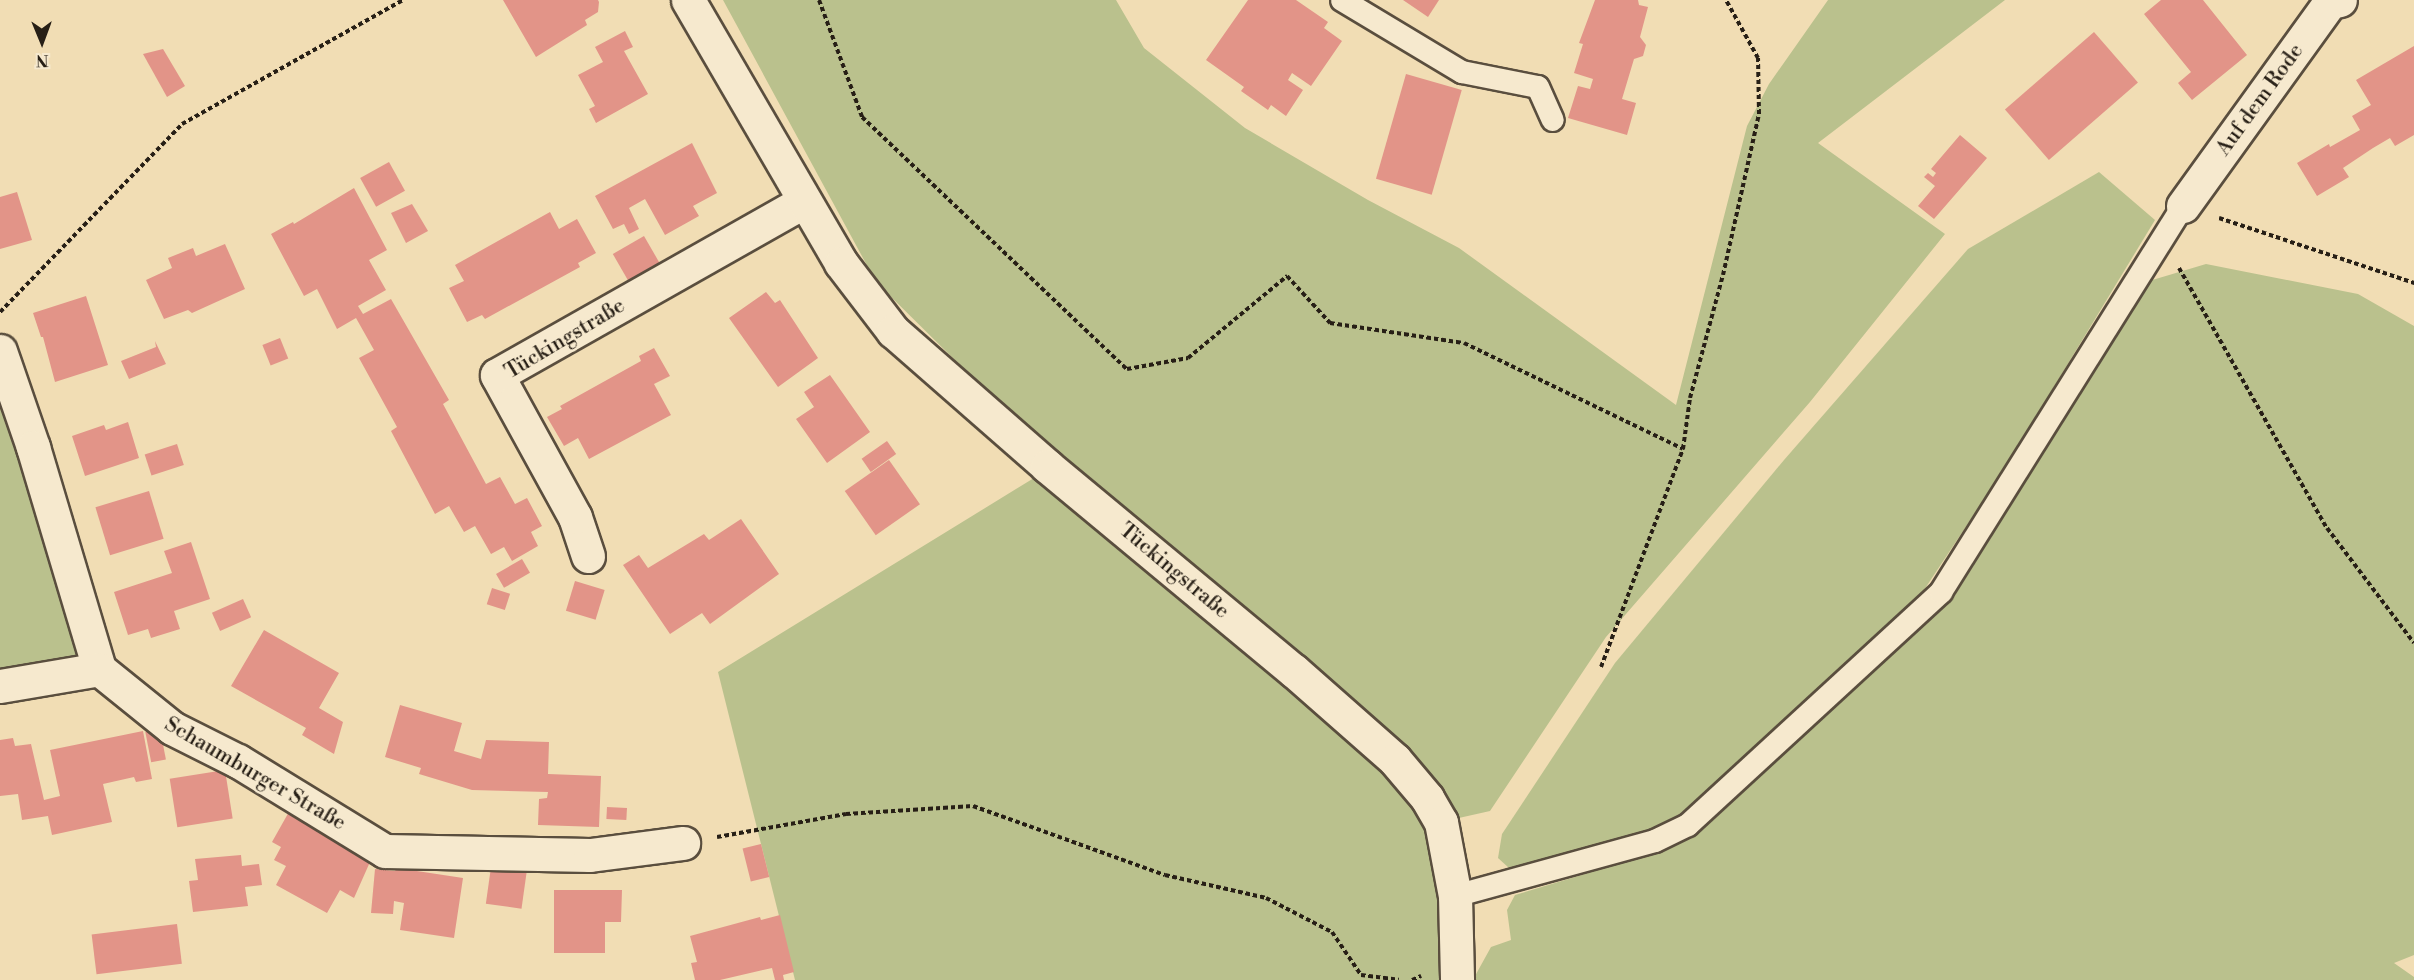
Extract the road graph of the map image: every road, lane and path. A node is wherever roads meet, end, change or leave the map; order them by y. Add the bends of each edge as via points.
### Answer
1 (403, 0) edge
2 (688, 0) edge
3 (819, 0) edge
4 (1342, 0) edge
5 (1726, 0) edge
6 (2340, 0) edge
7 (1553, 120) dead end
8 (804, 201) junction
9 (2183, 206) junction
10 (2161, 244) junction
11 (2414, 284) edge
12 (0, 312) edge
13 (0, 351) edge
14 (1683, 449) junction
15 (588, 556) dead end
16 (2414, 643) edge
17 (1601, 667) dead end
18 (99, 669) junction
19 (0, 686) edge
20 (683, 843) joint
21 (1455, 896) junction
22 (1399, 980) edge
23 (1457, 980) edge

1 - 12 path via 182,124
2 - 8 street, Tückingstraße
3 - 14 path via 862,117 1127,369 1188,358 1287,276 1330,323 1464,343
4 - 7 lane via 1462,72 1538,87
5 - 14 path via 1758,58 1759,114 1723,275 1690,398
6 - 9 street, Auf dem Rode via 2330,2
8 - 15 street, Tückingstraße via 497,375 574,516
8 - 21 street, Tückingstraße via 841,264 893,331 1006,432 1284,662 1395,760 1427,798 1441,822
9 - 10 lane
9 - 11 path
10 - 16 path via 2181,271 2327,528
10 - 21 lane via 1933,600 1688,825 1655,841
13 - 18 street
14 - 17 path
18 - 19 street
18 - 20 street, Schaumburger Straße via 172,728 238,761 386,851 590,855
20 - 22 path via 846,814 973,806 1165,875 1266,898 1332,932 1361,975
21 - 23 street, Tückingstraße

